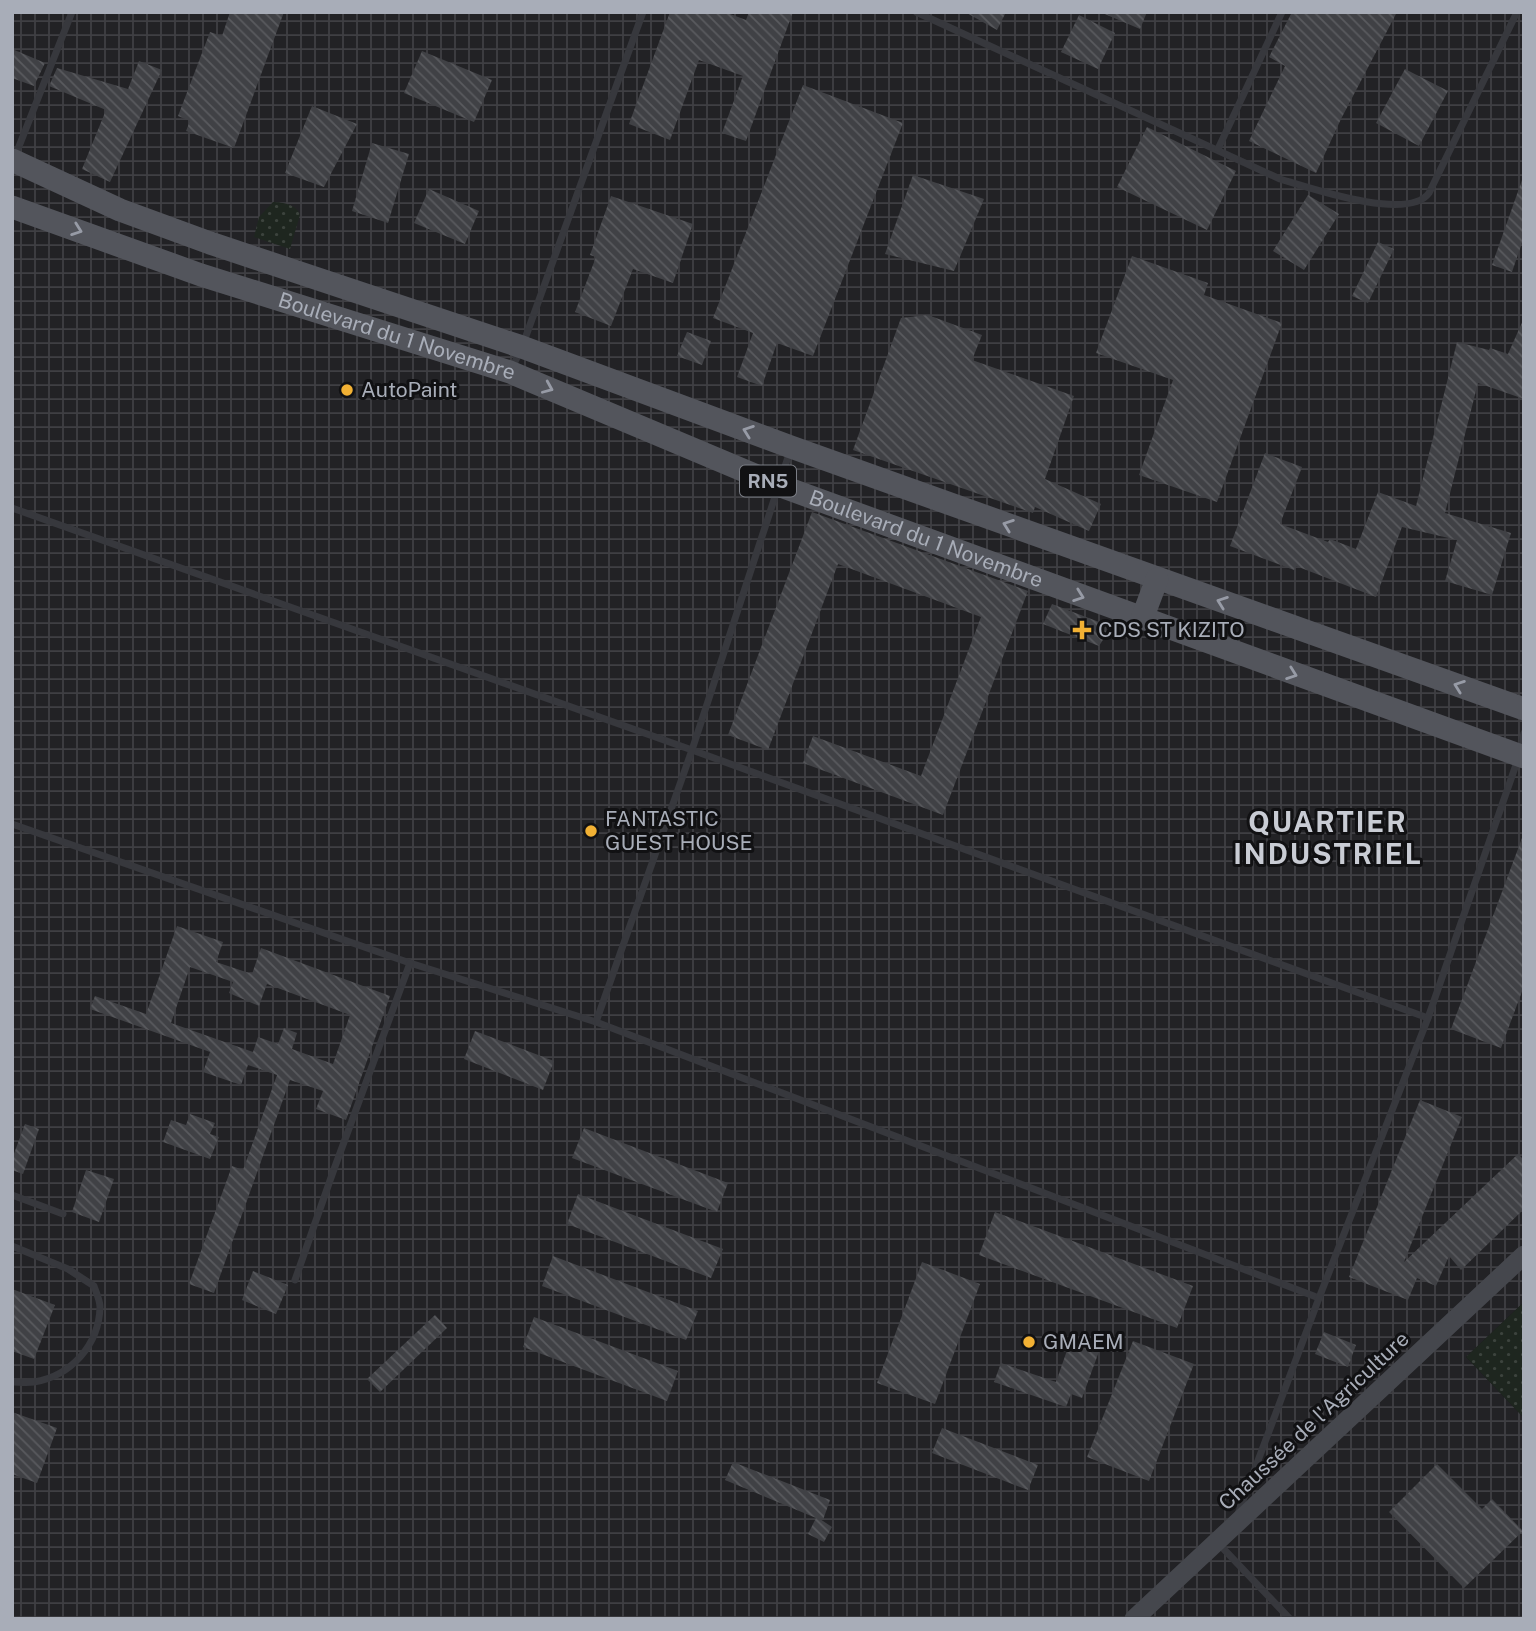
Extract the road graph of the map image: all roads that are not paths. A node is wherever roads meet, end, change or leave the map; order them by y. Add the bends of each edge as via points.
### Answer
1 (72, 12) edge
2 (643, 12) edge
3 (916, 12) edge
4 (1282, 12) edge
5 (1517, 12) edge
6 (1218, 149) junction
7 (13, 162) edge
8 (12, 207) edge
9 (210, 243) junction
10 (201, 275) junction
11 (522, 347) junction
12 (510, 372) junction
13 (791, 447) junction
14 (778, 485) junction
15 (12, 508) edge
16 (1157, 579) junction
17 (1142, 619) junction
18 (1524, 709) edge
19 (1524, 733) edge
20 (692, 750) junction
21 (1521, 756) edge
22 (12, 824) edge
23 (410, 963) junction
24 (1427, 1018) junction
25 (596, 1022) junction
26 (12, 1195) edge
27 (63, 1214) dead end
28 (12, 1246) edge
29 (1524, 1255) edge
30 (295, 1280) dead end
31 (1319, 1298) junction
32 (12, 1382) edge
33 (1233, 1528) junction
34 (1217, 1542) junction
35 (1134, 1619) edge
36 (1290, 1619) edge

1 - 7 lane
2 - 11 lane
3 - 6 lane
4 - 6 lane
5 - 6 lane via 1429,193 1414,204 1341,197 1258,171
7 - 9 main road, Boulevard du 1 Novembre / RN5 via 120,210
8 -> 10 main road, Boulevard du 1 Novembre / RN5
9 - 10 main road
9 - 11 main road, Boulevard du 1 Novembre / RN5
10 - 12 main road, Boulevard du 1 Novembre / RN5
11 - 12 lane
13 -> 11 main road, Boulevard du 1 Novembre / RN5
12 -> 14 main road, Boulevard du 1 Novembre / RN5
13 - 14 lane
16 -> 13 main road, Boulevard du 1 Novembre / RN5
14 -> 17 main road, Boulevard du 1 Novembre / RN5
14 - 20 lane
15 - 20 lane
16 - 17 main road
18 -> 16 main road, Boulevard du 1 Novembre / RN5
17 -> 21 main road, Boulevard du 1 Novembre / RN5
19 - 21 lane
20 - 24 lane
20 - 25 lane
21 - 24 lane
22 - 23 lane
23 - 25 lane
23 - 30 lane
24 - 31 lane
25 - 31 lane
26 - 27 lane
28 - 32 lane via 68,1269 94,1286 100,1305 96,1330 84,1355 64,1371 33,1382
29 - 33 street, Chaussée de l'Agriculture
31 - 33 lane
33 - 34 street, Chaussée de l'Agriculture
34 - 35 street, Chaussée de l'Agriculture
34 - 36 lane

